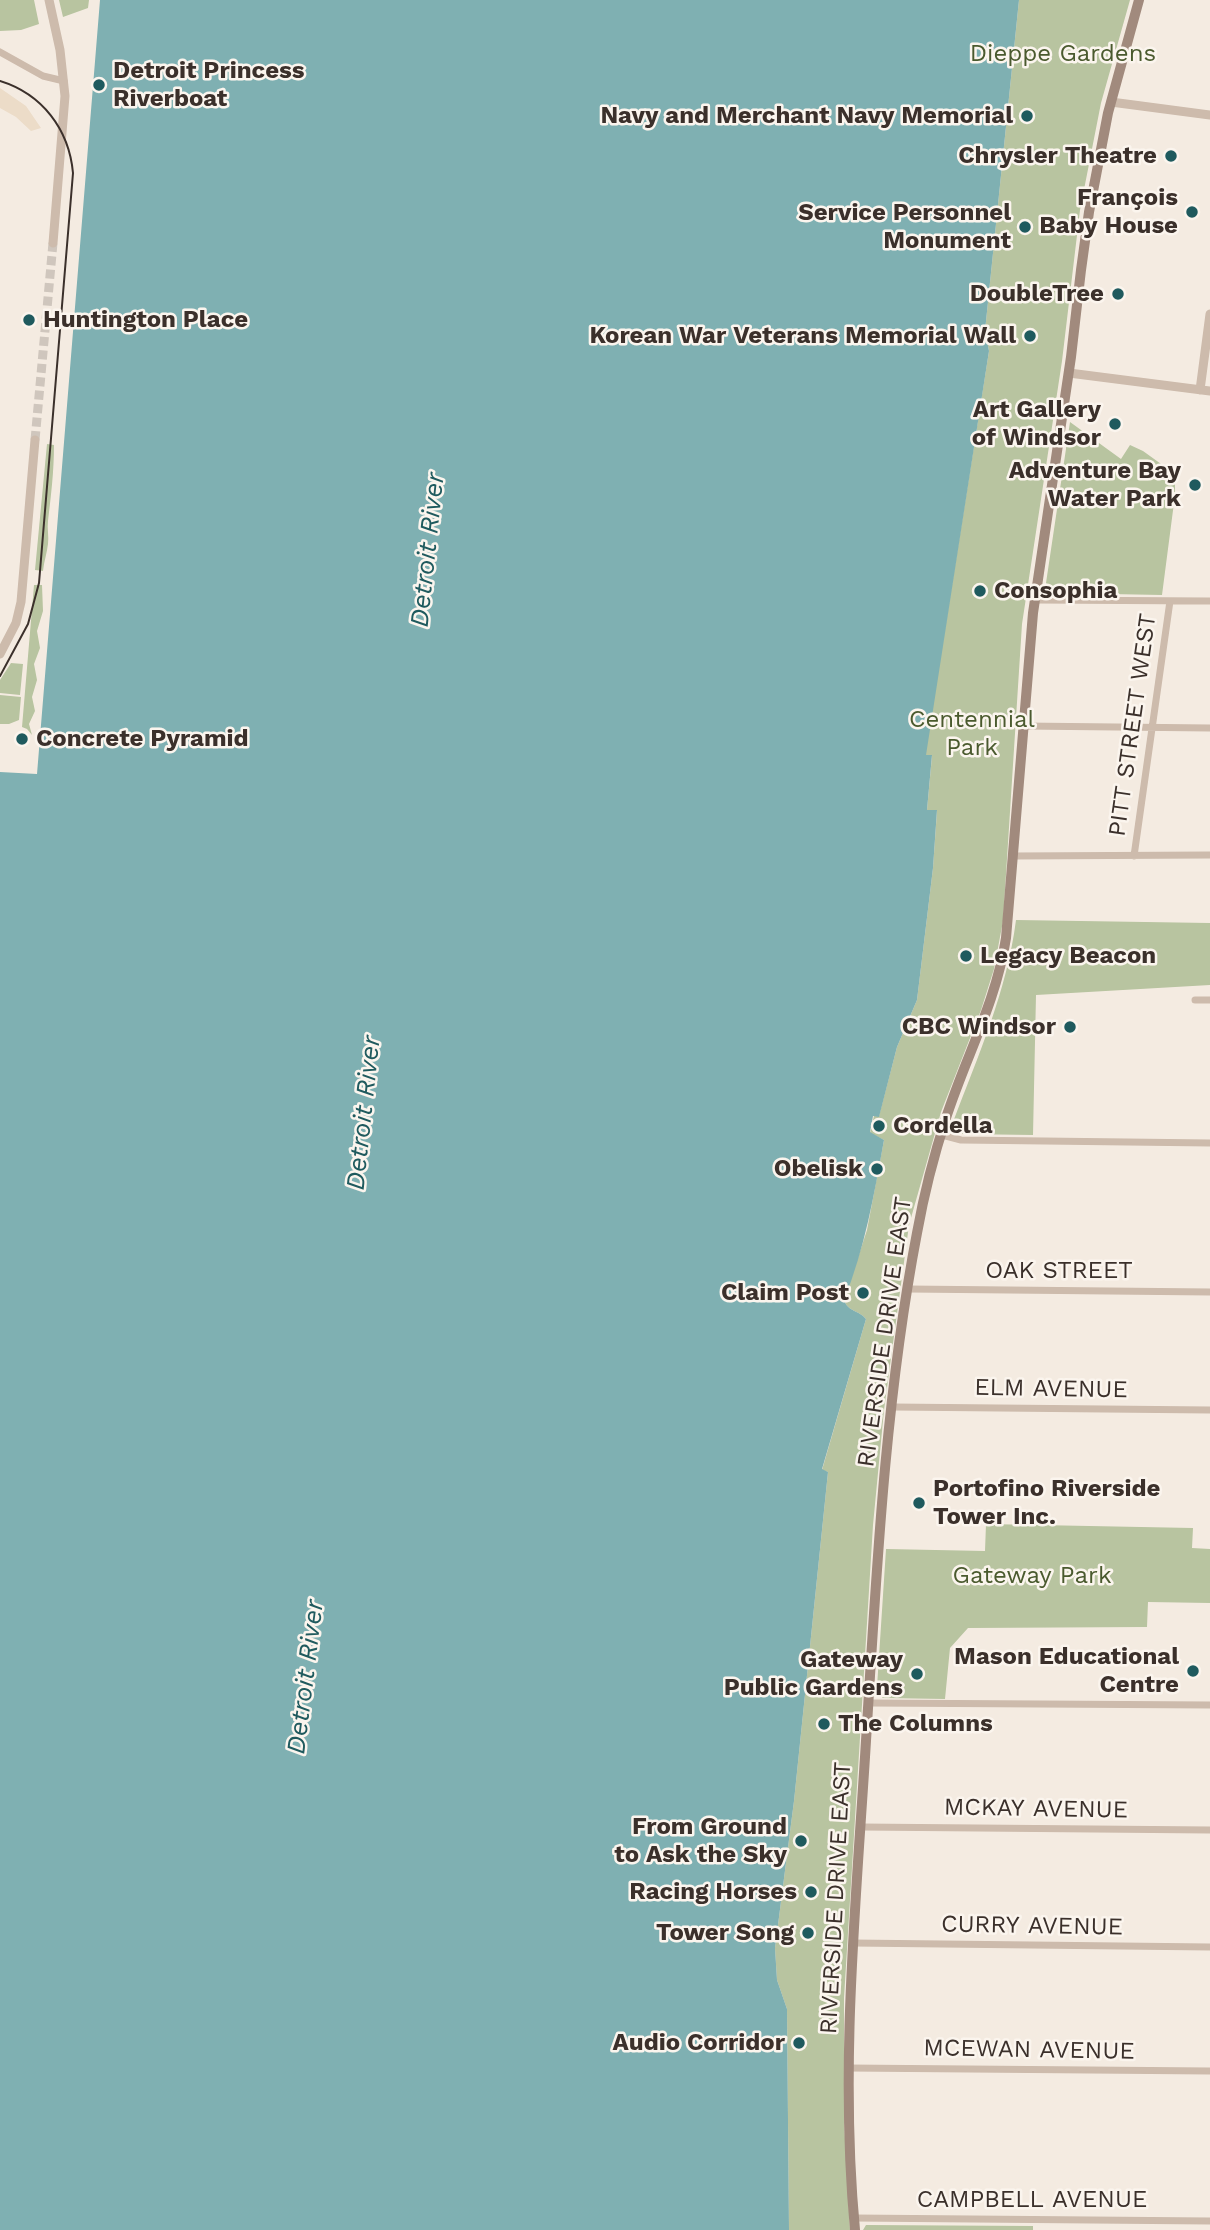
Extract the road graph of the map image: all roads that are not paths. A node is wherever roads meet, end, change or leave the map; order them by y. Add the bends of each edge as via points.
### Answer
1 (49, 0) edge
2 (1139, 0) edge
3 (0, 52) edge
4 (64, 81) junction
5 (1111, 102) junction
6 (1210, 115) edge
7 (53, 243) tunnel mouth
8 (1210, 314) edge
9 (1069, 373) junction
10 (1199, 390) junction
11 (1210, 391) edge
12 (35, 440) tunnel mouth
13 (1035, 600) junction
14 (1170, 601) junction
15 (1210, 601) edge
16 (0, 654) edge
17 (1023, 726) junction
18 (1152, 727) junction
19 (1210, 728) edge
20 (1210, 855) edge
21 (1013, 856) junction
22 (1133, 856) junction
23 (1195, 1000) dead end
24 (1210, 1000) edge
25 (942, 1135) junction
26 (1210, 1143) edge
27 (908, 1289) junction
28 (1210, 1292) edge
29 (892, 1407) junction
30 (1210, 1410) edge
31 (869, 1703) junction
32 (1210, 1705) edge
33 (861, 1827) junction
34 (1210, 1830) edge
35 (853, 1943) junction
36 (1210, 1947) edge
37 (848, 2068) junction
38 (1210, 2071) edge
39 (854, 2218) junction
40 (1210, 2221) edge
41 (855, 2230) edge

1 - 4 street
2 - 5 main road, RIVERSIDE DRIVE EAST
3 - 4 street via 43,76
4 - 7 street
5 - 6 street
5 - 9 main road, RIVERSIDE DRIVE EAST via 1089,212
8 - 10 street
9 - 10 street
9 - 13 main road, RIVERSIDE DRIVE EAST
10 - 11 street
12 - 16 street via 20,602 16,623
13 - 14 street
13 - 17 main road, RIVERSIDE DRIVE EAST
14 - 15 street
14 - 18 street, PITT STREET WEST
17 - 18 street
17 - 21 main road, RIVERSIDE DRIVE EAST
18 - 19 street
18 - 22 street, PITT STREET WEST
20 - 22 street
21 - 22 street
21 - 25 main road, RIVERSIDE DRIVE EAST via 1002,966
23 - 24 street
25 - 26 street via 961,1140
25 - 27 main road, RIVERSIDE DRIVE EAST via 920,1218
27 - 28 street, OAK STREET
27 - 29 main road, RIVERSIDE DRIVE EAST
29 - 30 street, ELM AVENUE
29 - 31 main road, RIVERSIDE DRIVE EAST
31 - 32 street
31 - 33 main road, RIVERSIDE DRIVE EAST
33 - 34 street, MCKAY AVENUE
33 - 35 main road, RIVERSIDE DRIVE EAST
35 - 36 street, CURRY AVENUE
35 - 37 main road, RIVERSIDE DRIVE EAST
37 - 38 street, MCEWAN AVENUE
37 - 39 main road, RIVERSIDE DRIVE EAST
39 - 40 street, CAMPBELL AVENUE
39 - 41 main road, RIVERSIDE DRIVE EAST

